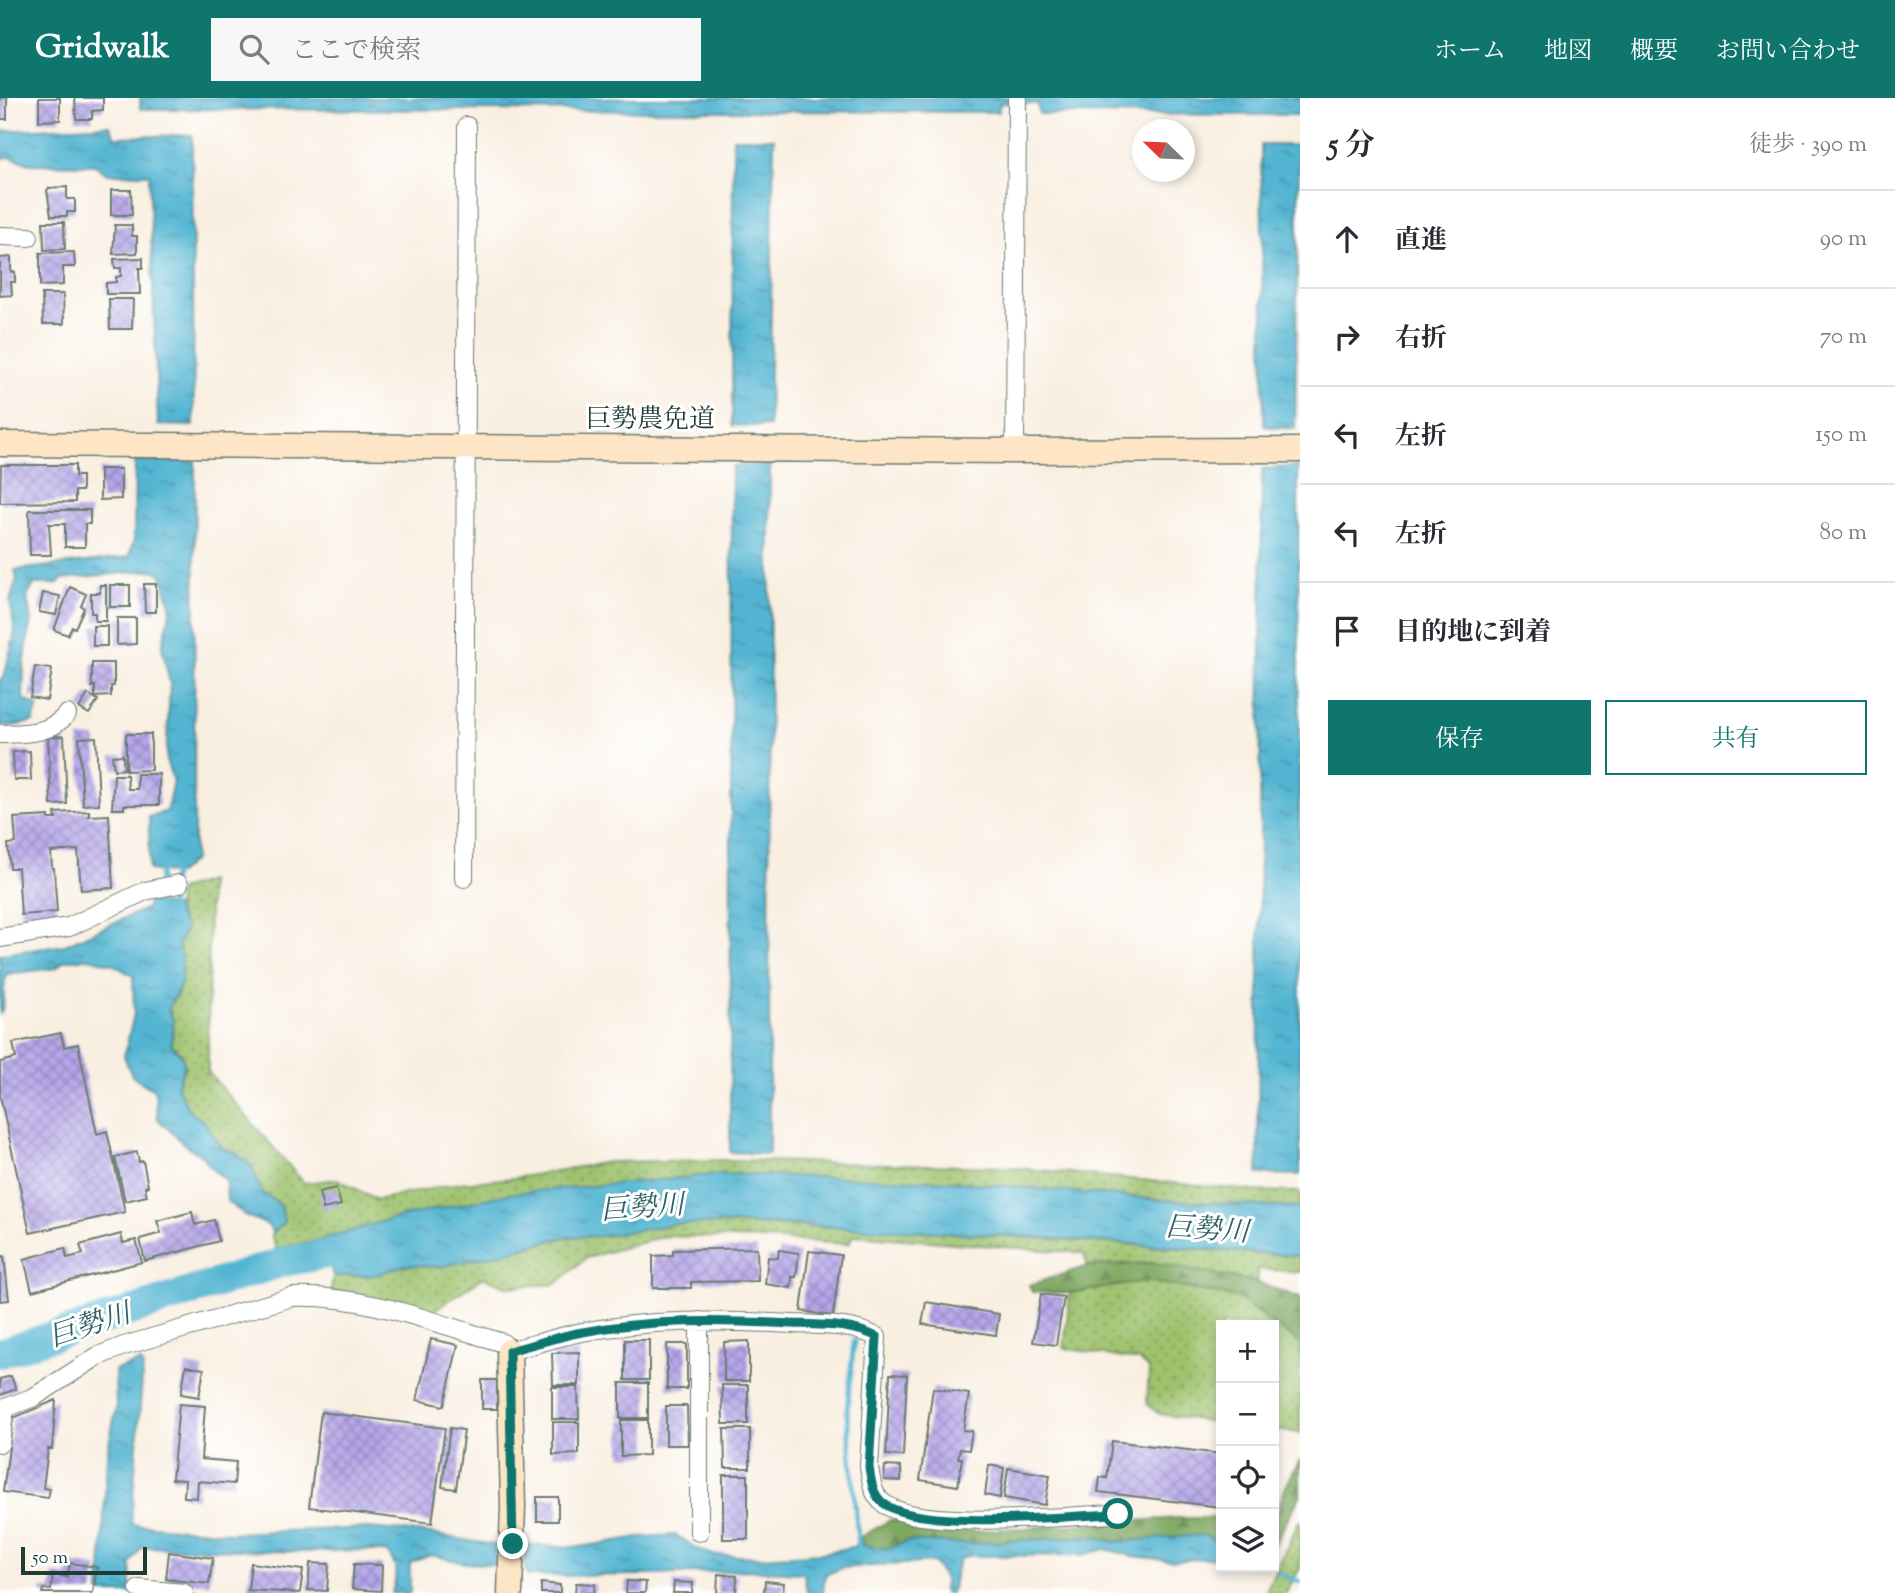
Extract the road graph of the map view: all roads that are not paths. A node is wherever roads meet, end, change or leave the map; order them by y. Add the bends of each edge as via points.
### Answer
1 (1018, 103) edge
2 (467, 125) dead end
3 (0, 236) edge
4 (29, 237) dead end
5 (0, 444) edge
6 (465, 447) junction
7 (1014, 450) junction
8 (1300, 450) edge
9 (67, 714) dead end
10 (0, 734) edge
11 (464, 877) dead end
12 (178, 884) dead end
13 (0, 938) edge
14 (699, 1321) junction
15 (509, 1351) junction
16 (2, 1410) edge
17 (0, 1443) edge
18 (1118, 1514) dead end
19 (699, 1532) dead end
20 (139, 1588) dead end
21 (184, 1593) edge
22 (510, 1593) edge

1 - 7 street
2 - 6 street
3 - 4 street
5 - 6 street, 巨勢農免道
6 - 7 street, 巨勢農免道
6 - 11 street
7 - 8 street, 巨勢農免道
9 - 10 street via 58,724 37,733
12 - 13 street via 145,891 69,927
14 - 15 street via 576,1333
14 - 18 street via 821,1326 863,1330 877,1337 869,1467 872,1487 882,1502 901,1512 971,1520
14 - 19 street
15 - 16 street via 503,1343 376,1306 318,1296 292,1297 98,1356 34,1397
15 - 22 street
16 - 17 street
20 - 21 street

